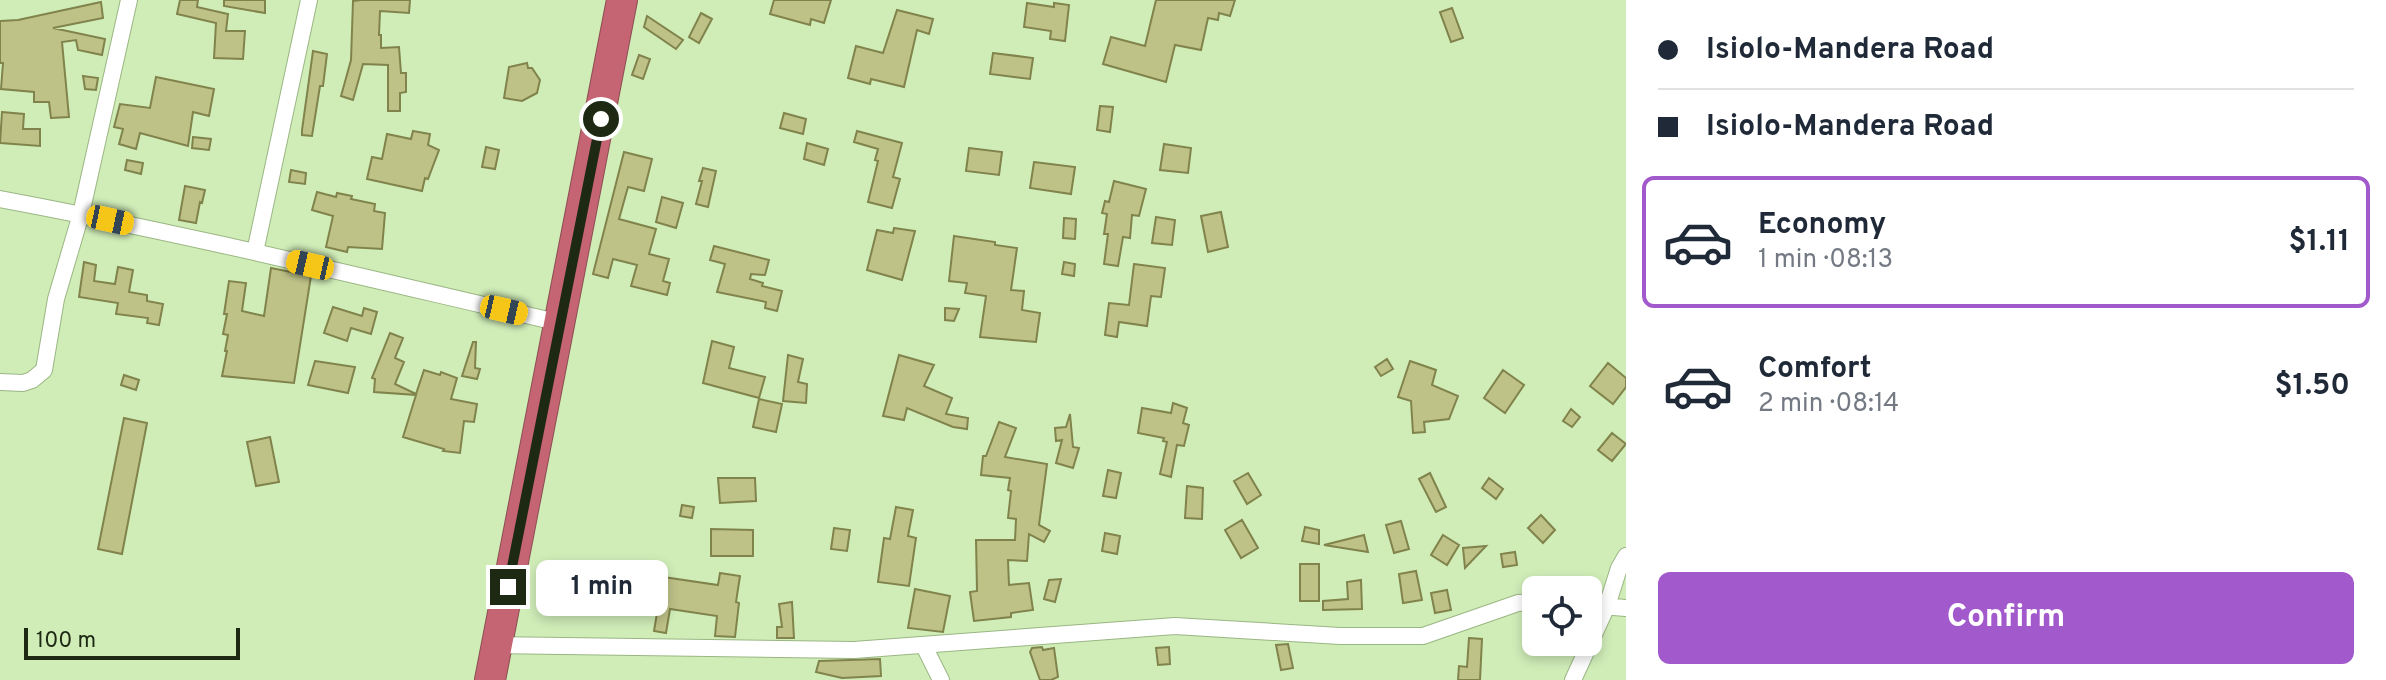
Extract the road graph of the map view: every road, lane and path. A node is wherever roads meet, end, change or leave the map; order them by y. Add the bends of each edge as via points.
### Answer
1 (129, 0) edge
2 (309, 0) edge
3 (622, 0) edge
4 (0, 199) edge
5 (81, 214) junction
6 (255, 252) junction
7 (561, 323) junction
8 (0, 382) edge
9 (1626, 556) edge
10 (1522, 603) edge
11 (1602, 606) edge
12 (1607, 606) junction
13 (1626, 608) edge
14 (496, 645) junction
15 (924, 646) junction
16 (490, 680) edge
17 (941, 680) edge
18 (1573, 680) edge

1 - 5 street
2 - 6 street
3 - 7 highway
4 - 5 street
5 - 6 street
5 - 8 street via 56,299 44,370 23,383
6 - 7 street
7 - 14 highway
9 - 12 street
10 - 15 street via 1423,636 1175,626
11 - 12 street
12 - 13 street
12 - 18 street
14 - 15 street via 840,650
14 - 16 highway
15 - 17 street

